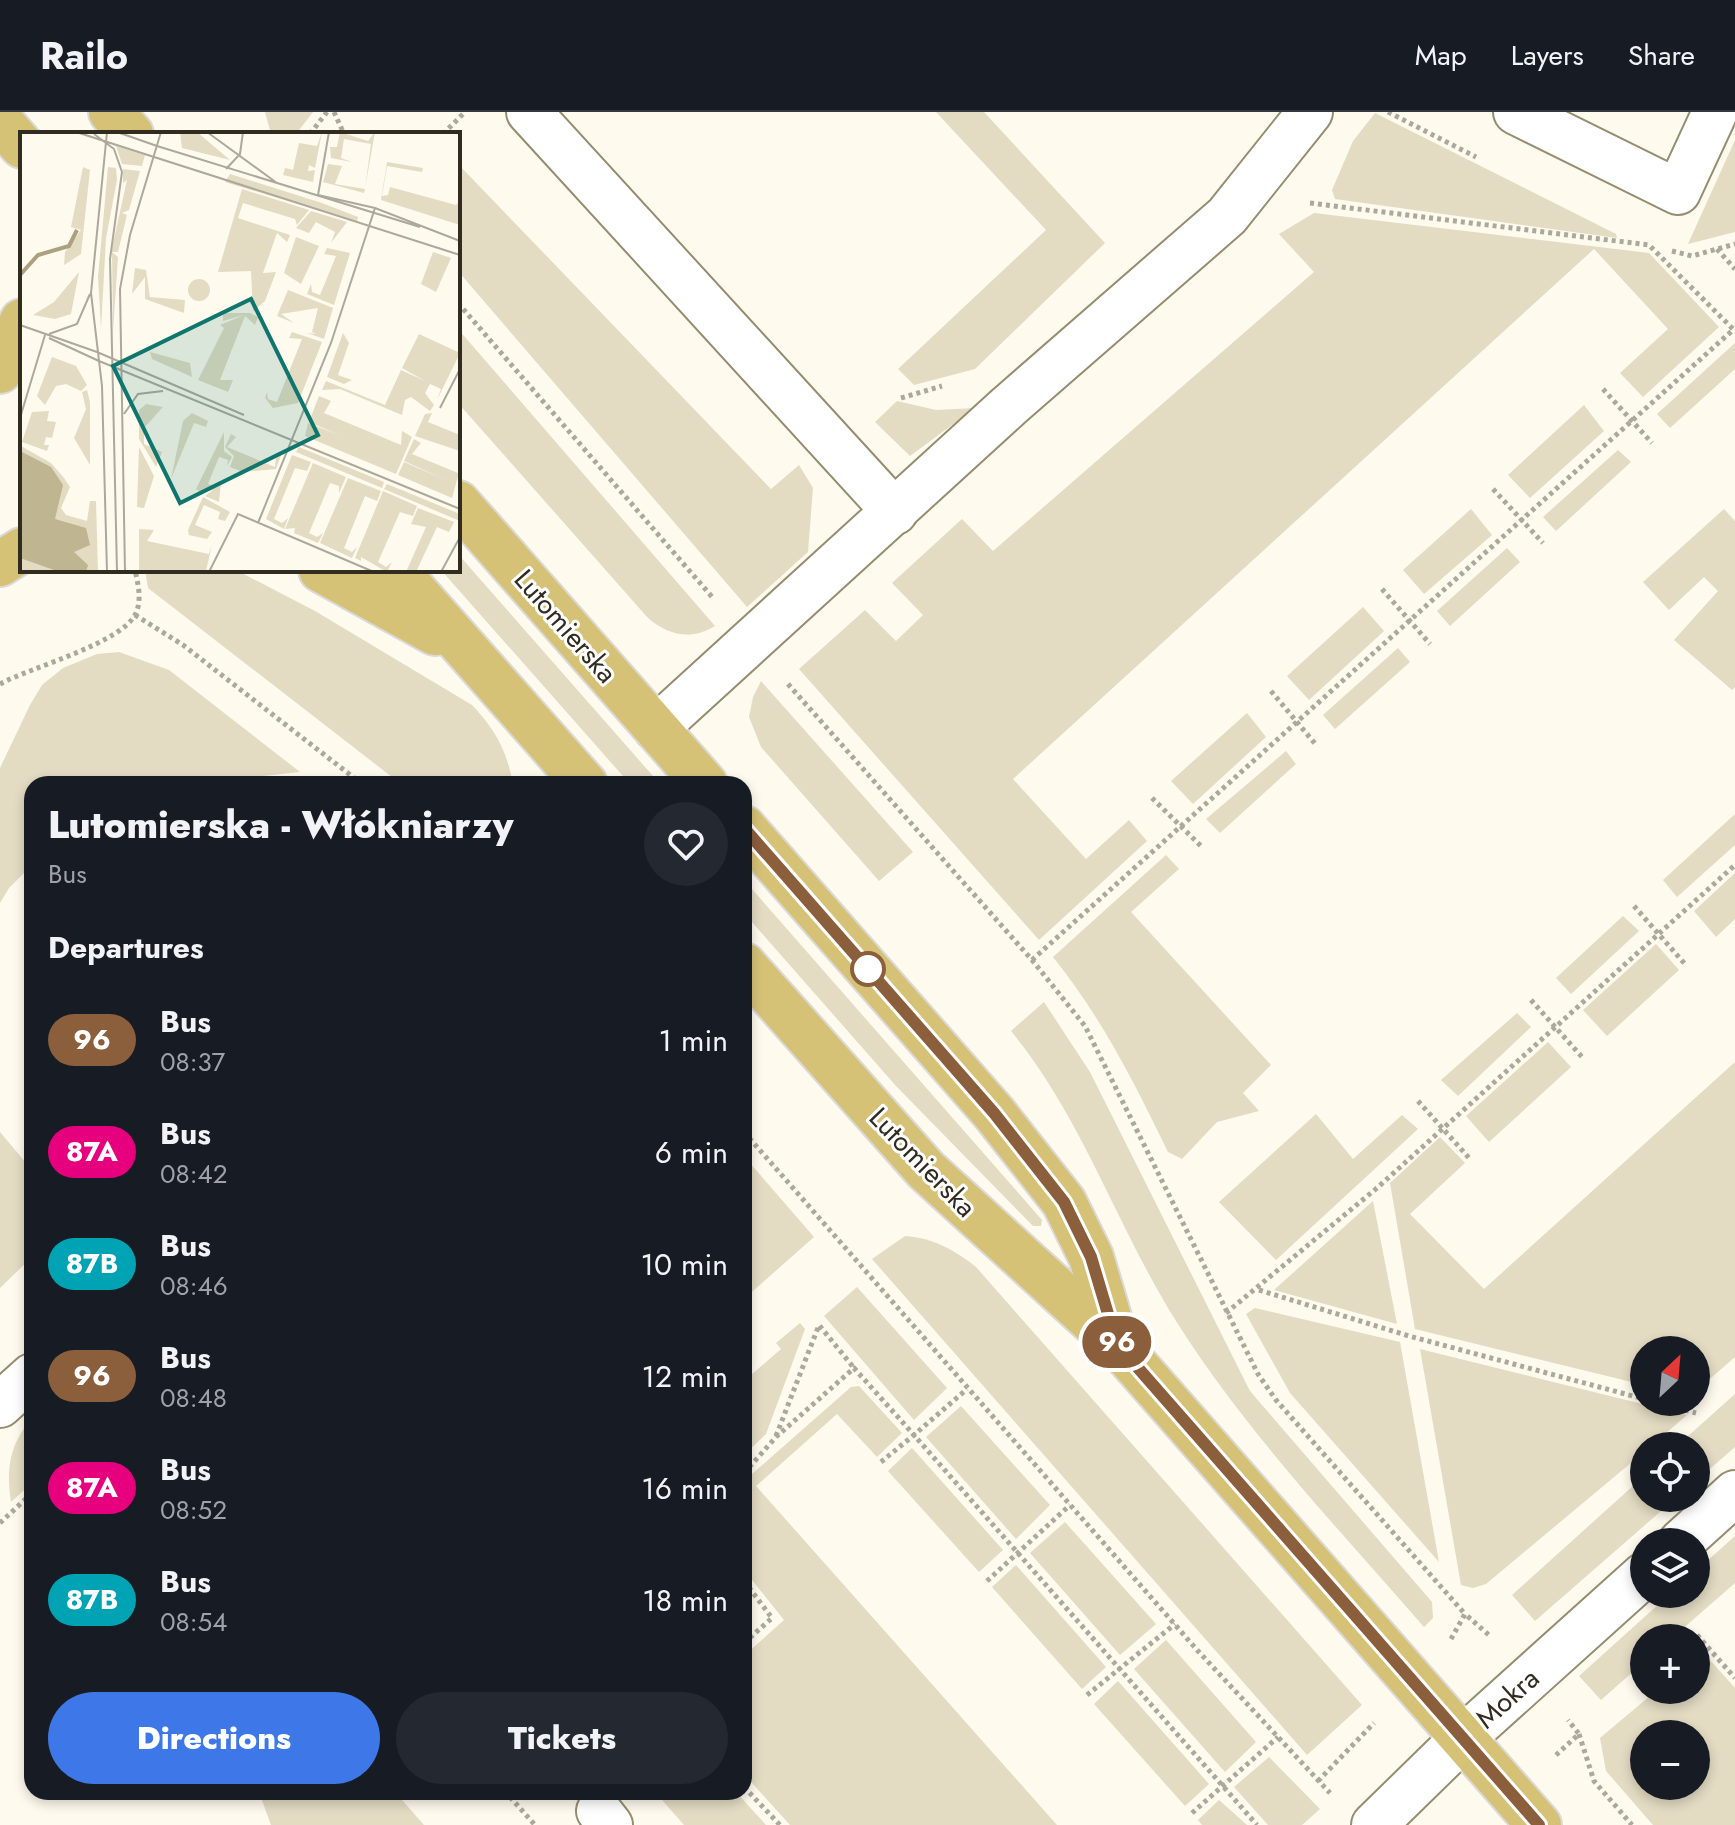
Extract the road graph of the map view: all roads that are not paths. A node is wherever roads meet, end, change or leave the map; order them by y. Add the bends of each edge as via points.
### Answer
1 (111, 112) edge
2 (529, 112) edge
3 (1310, 112) edge
4 (1516, 112) edge
5 (1715, 112) edge
6 (0, 121) edge
7 (103, 132) edge
8 (129, 132) edge
9 (20, 144) edge
10 (20, 326) edge
11 (0, 371) edge
12 (460, 505) edge
13 (895, 512) junction
14 (20, 551) edge
15 (0, 564) edge
16 (325, 572) edge
17 (398, 572) edge
18 (472, 657) junction
19 (656, 728) junction
20 (578, 776) edge
21 (698, 776) edge
22 (752, 837) edge
23 (752, 974) edge
24 (1117, 1344) junction
25 (24, 1383) edge
26 (0, 1405) edge
27 (1735, 1493) edge
28 (1696, 1528) edge
29 (1630, 1588) edge
30 (1463, 1738) junction
31 (1357, 1814) edge
32 (1539, 1825) edge

1 - 7 main road
1 - 8 main road
2 - 13 street
3 - 13 street via 1227,216
4 - 5 street via 1678,192
6 - 9 main road
10 - 11 main road
12 - 19 main road, Lutomierska
13 - 19 street
14 - 15 main road
16 - 18 main road
17 - 18 main road
18 - 20 main road
19 - 21 main road, Lutomierska
22 - 24 main road, Lutomierska via 994,1113 1064,1202 1091,1257
23 - 24 main road, Lutomierska via 926,1170
24 - 30 main road, Lutomierska
25 - 26 street
27 - 28 street
29 - 30 street, Mokra
30 - 31 street, Mokra
30 - 32 main road, Lutomierska

